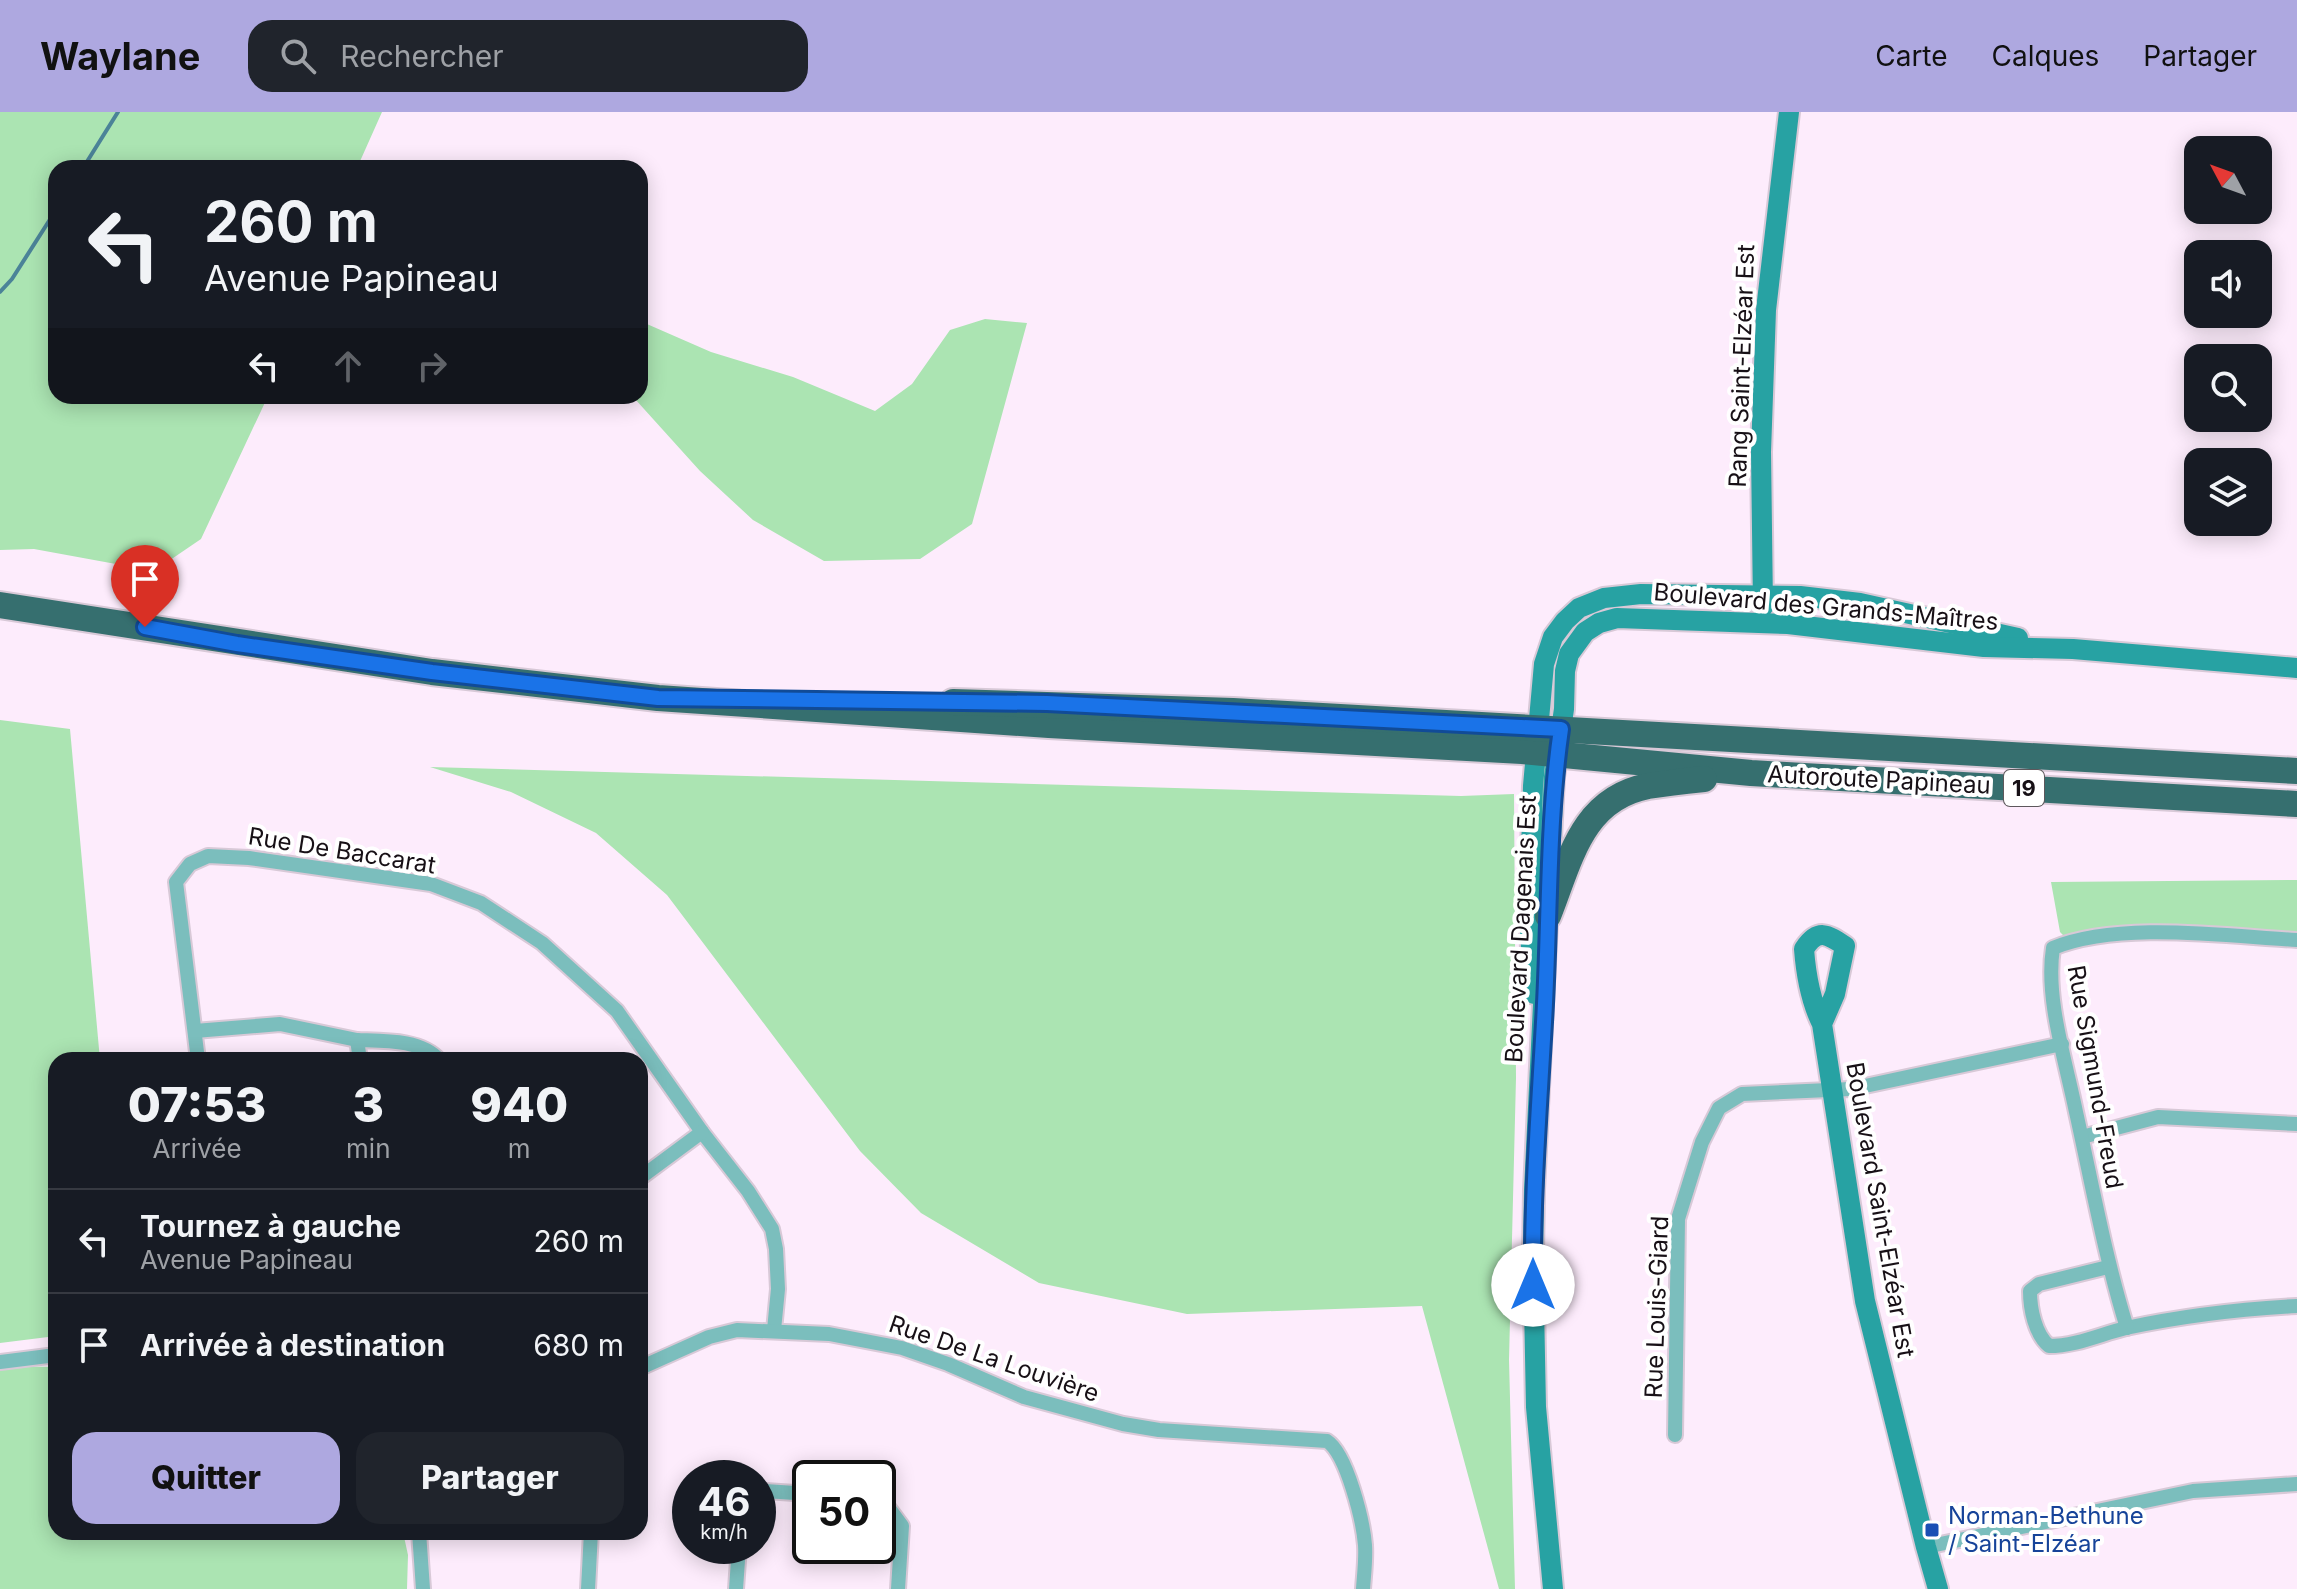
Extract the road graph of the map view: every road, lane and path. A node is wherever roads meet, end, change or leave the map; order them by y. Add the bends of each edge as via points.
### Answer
1 (1789, 112) edge
2 (1764, 596) junction
3 (0, 605) edge
4 (1763, 623) junction
5 (2073, 649) junction
6 (2297, 668) edge
7 (1548, 741) junction
8 (2297, 771) edge
9 (1751, 773) junction
10 (2297, 804) edge
11 (1548, 916) junction
12 (2297, 940) edge
13 (1822, 1024) dead end
14 (195, 1031) junction
15 (357, 1040) junction
16 (2062, 1044) junction
17 (197, 1052) edge
18 (359, 1052) edge
19 (433, 1052) edge
20 (646, 1052) edge
21 (648, 1055) edge
22 (1539, 1084) junction
23 (1832, 1092) junction
24 (2297, 1124) edge
25 (702, 1132) junction
26 (2082, 1137) junction
27 (648, 1172) edge
28 (2108, 1267) junction
29 (2297, 1306) edge
30 (2127, 1328) junction
31 (774, 1330) junction
32 (48, 1356) edge
33 (0, 1362) edge
34 (648, 1365) edge
35 (1675, 1435) dead end
36 (2297, 1484) edge
37 (896, 1518) edge
38 (420, 1540) edge
39 (591, 1540) edge
40 (1926, 1547) junction
41 (738, 1564) edge
42 (1554, 1586) edge
43 (423, 1589) edge
44 (588, 1589) edge
45 (736, 1589) edge
46 (898, 1589) edge
47 (1363, 1589) edge
48 (1938, 1589) edge

1 - 2 street, Rang Saint-Elzéar Est via 1766,310 1761,452
2 - 4 street, Rang Saint-Elzéar Est
2 - 5 street, Boulevard des Grands-Maîtres via 1845,600
2 - 7 street, Boulevard des Grands-Maîtres via 1641,594 1604,598 1579,608 1559,628 1546,654
3 - 7 highway via 432,672 658,698 1233,711
4 - 5 street, Boulevard des Grands-Maîtres via 1984,647
4 - 7 street, Boulevard des Grands-Maîtres via 1629,617 1599,623 1569,654
5 - 6 street, Boulevard des Grands-Maîtres
7 - 8 highway, Autoroute Papineau / 19
7 - 9 highway, Autoroute Papineau / 19
7 - 11 street, Boulevard Dagenais Est
7 - 22 street, Boulevard Dagenais Est via 1529,916
9 - 10 highway, Autoroute Papineau / 19
9 - 11 highway via 1647,786 1607,803 1582,831
11 - 22 street, Boulevard Dagenais Est
12 - 16 street, Rue Sigmund-Freud via 2132,932 2053,948 2050,971
13 - 23 street, Boulevard Saint-Elzéar Est
14 - 15 street via 280,1024
14 - 17 street, Rue De Baccarat
14 - 20 street, Rue De Baccarat via 176,882 190,864 208,856 431,884 481,903 542,943 582,978 617,1011
15 - 18 street
15 - 19 street via 396,1041
16 - 23 street, Rue Louis-Giard
16 - 26 street, Rue Sigmund-Freud
21 - 25 street, Rue De Baccarat
22 - 42 street, Boulevard Dagenais Est via 1533,1326 1538,1455
23 - 35 street, Rue Louis-Giard via 1742,1094 1719,1108 1702,1142 1678,1219
23 - 40 street, Boulevard Saint-Elzéar Est via 1865,1301
24 - 26 street via 2158,1117
25 - 27 street
25 - 31 street, Rue De Baccarat via 772,1229 778,1289
26 - 28 street, Rue Sigmund-Freud
28 - 30 street, Rue Sigmund-Freud
28 - 30 street via 2039,1284 2030,1291 2030,1306 2049,1346
29 - 30 street
31 - 34 street, Rue De La Louvière via 724,1332
31 - 47 street, Rue De La Louvière via 902,1348 1024,1397 1123,1424 1327,1441 1339,1452 1363,1530
32 - 33 street
36 - 40 street via 2193,1491
37 - 46 street via 902,1526
38 - 43 street
39 - 44 street
40 - 48 street, Boulevard Saint-Elzéar Est
41 - 45 street

